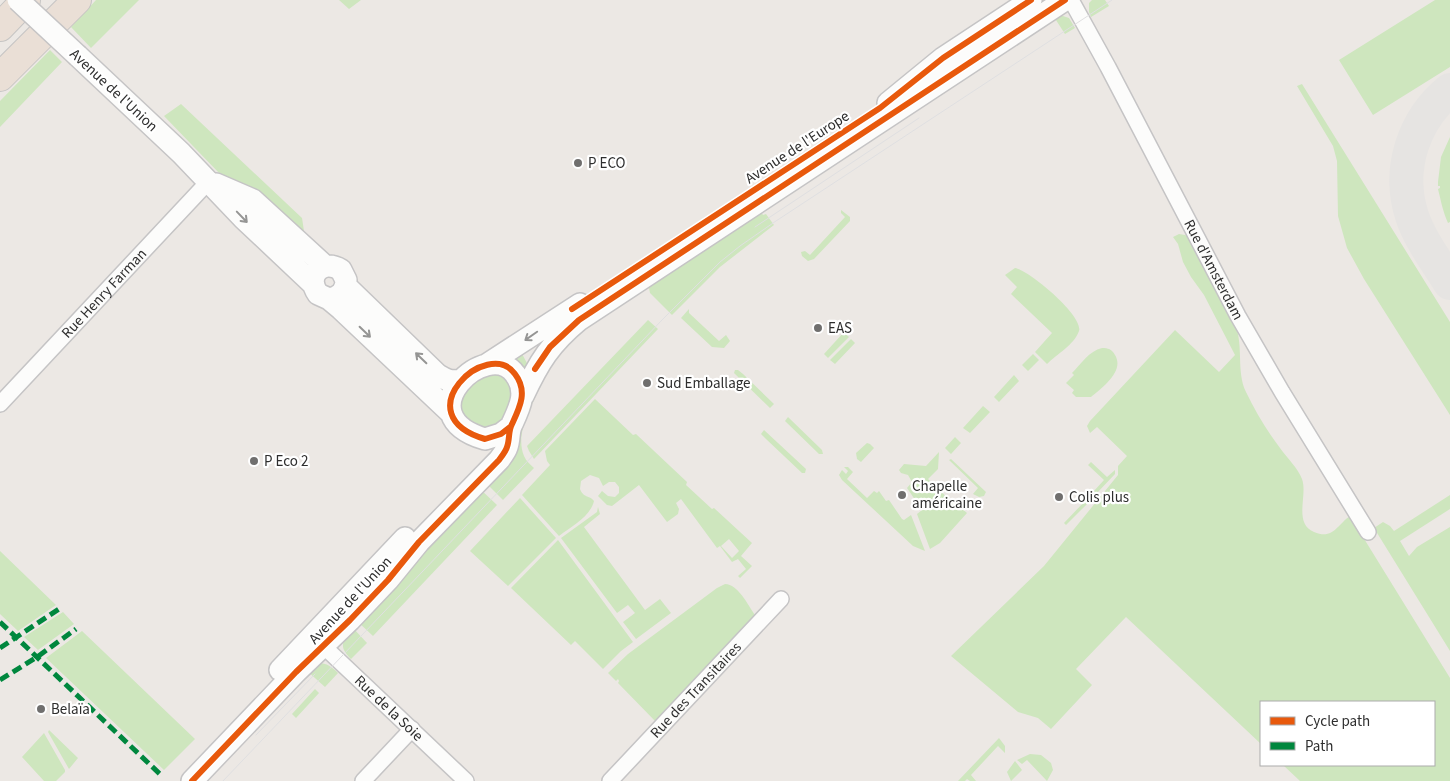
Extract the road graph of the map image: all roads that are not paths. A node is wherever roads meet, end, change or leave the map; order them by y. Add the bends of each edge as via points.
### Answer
1 (3, 0) edge
2 (18, 0) edge
3 (26, 0) edge
4 (63, 0) edge
5 (77, 0) edge
6 (1031, 0) edge
7 (1065, 0) edge
8 (1071, 0) edge
9 (0, 3) edge
10 (0, 28) edge
11 (0, 63) edge
12 (0, 78) edge
13 (209, 181) junction
14 (325, 266) junction
15 (313, 284) junction
16 (346, 286) junction
17 (329, 299) junction
18 (486, 365) junction
19 (461, 380) junction
20 (523, 396) junction
21 (0, 404) edge
22 (451, 413) junction
23 (510, 427) junction
24 (476, 436) junction
25 (1368, 532) dead end
26 (781, 599) dead end
27 (318, 641) junction
28 (412, 729) junction
29 (175, 781) edge
30 (192, 781) edge
31 (363, 781) edge
32 (466, 781) edge
33 (610, 781) edge

1 - 9 highway
2 - 13 street, Avenue de l'Union, bridge
3 - 10 highway
4 - 11 highway
5 - 12 highway
6 -> 18 street, Avenue de l'Europe via 943,58 880,108
7 - 20 street, Avenue de l'Europe via 579,320 550,347 535,369
8 - 25 street, Rue d'Amsterdam via 1238,316
13 - 14 street, Avenue de l'Union via 253,200
13 -> 15 street, Avenue de l'Union
13 - 21 street, Rue Henry Farman
14 - 15 street via 316,273
14 - 16 street, Avenue de l'Union via 336,266 341,270
15 - 17 street, Avenue de l'Union via 318,294
16 - 17 street via 340,296
19 -> 16 street, Avenue de l'Union via 453,382 438,375
17 -> 22 street, Avenue de l'Union
18 - 19 street
18 - 20 street via 509,367 517,375
19 - 22 street via 453,390
20 - 23 street
22 - 24 street via 466,431
23 - 24 street via 492,438
23 - 27 street, Avenue de l'Union via 507,448 499,460 419,542 388,580
24 - 27 street, Avenue de l'Union via 480,454 476,465
26 - 33 street, Rue des Transitaires
27 - 28 street, Rue de la Soie
27 - 29 street, Avenue de l'Union
27 - 30 street, Avenue de l'Union via 300,669
28 - 31 street
28 - 32 street, Rue de la Soie

